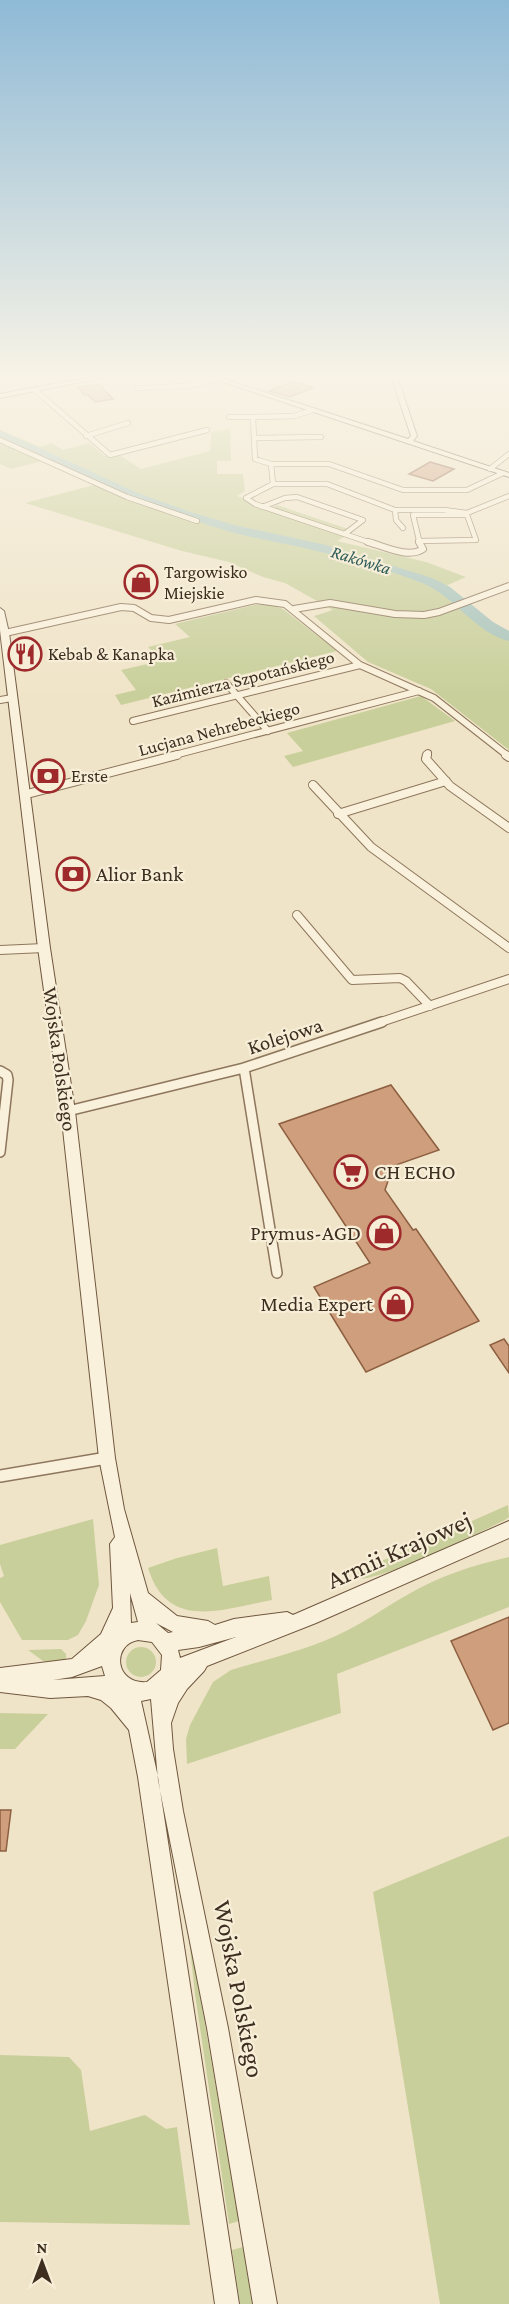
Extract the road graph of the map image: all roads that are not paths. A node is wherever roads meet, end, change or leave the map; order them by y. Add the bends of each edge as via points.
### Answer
1 (90, 481) edge
2 (273, 481) edge
3 (374, 481) edge
4 (490, 481) edge
5 (273, 484) junction
6 (509, 496) edge
7 (262, 507) junction
8 (395, 510) junction
9 (467, 514) junction
10 (196, 521) dead end
11 (403, 528) dead end
12 (346, 533) junction
13 (418, 541) junction
14 (509, 586) edge
15 (294, 609) junction
16 (0, 611) edge
17 (5, 633) junction
18 (360, 665) junction
19 (226, 683) dead end
20 (419, 690) junction
21 (237, 696) junction
22 (12, 698) junction
23 (0, 700) edge
24 (133, 721) dead end
25 (268, 730) junction
26 (428, 753) dead end
27 (509, 757) edge
28 (446, 781) junction
29 (313, 785) dead end
30 (27, 794) junction
31 (338, 814) junction
32 (509, 828) edge
33 (297, 915) dead end
34 (44, 948) junction
35 (509, 948) edge
36 (0, 950) edge
37 (509, 979) edge
38 (430, 1006) junction
39 (244, 1068) junction
40 (0, 1071) edge
41 (68, 1112) junction
42 (0, 1152) edge
43 (277, 1273) dead end
44 (108, 1458) junction
45 (0, 1476) edge
46 (116, 1509) junction
47 (509, 1529) edge
48 (138, 1595) junction
49 (123, 1606) junction
50 (310, 1617) junction
51 (234, 1628) junction
52 (148, 1630) junction
53 (166, 1642) junction
54 (118, 1645) junction
55 (205, 1659) junction
56 (80, 1665) junction
57 (0, 1677) edge
58 (164, 1679) junction
59 (0, 1683) edge
60 (81, 1687) junction
61 (126, 1689) junction
62 (162, 1725) junction
63 (137, 1730) junction
64 (227, 2304) edge
65 (264, 2304) edge

1 - 10 street
2 - 5 street
3 - 4 street via 406,490 467,490
5 - 7 street via 246,498
5 - 8 street via 327,484
6 - 9 street
7 - 12 street
7 - 12 street via 297,497 363,520
8 - 9 street
8 - 11 street via 396,520
9 - 13 street via 413,515
9 - 13 street via 476,540
12 - 13 street via 408,553 422,551
14 - 15 street via 436,613 389,613 330,603
15 - 17 street via 262,600 175,619 151,618 139,612 101,612
15 - 18 street
16 - 17 street, Wojska Polskiego
17 - 22 street, Wojska Polskiego
18 - 20 street
18 - 21 street, Kazimierza Szpotańskiego
19 - 21 street
20 - 25 street, Lucjana Nehrebeckiego
20 - 27 street
21 - 24 street, Kazimierza Szpotańskiego
21 - 25 street
22 - 23 street
22 - 30 street, Wojska Polskiego
25 - 30 street, Lucjana Nehrebeckiego
26 - 28 street via 426,761
28 - 31 street
28 - 32 street
29 - 31 street
30 - 34 street, Wojska Polskiego
31 - 35 street via 372,847
33 - 38 street via 352,980 400,978
34 - 36 street
34 - 41 street, Wojska Polskiego
37 - 38 street, Kolejowa
38 - 39 street, Kolejowa
39 - 41 street, Kolejowa
39 - 43 street
40 - 42 street via 8,1080
41 - 44 street, Wojska Polskiego
44 - 45 street
44 - 46 street, Wojska Polskiego
46 - 48 street, Wojska Polskiego
46 - 49 street, Wojska Polskiego
47 - 50 street, Armii Krajowej
48 - 51 street via 152,1611 178,1626 192,1630
48 - 52 street, Wojska Polskiego
49 - 54 street, Wojska Polskiego
49 - 56 street via 107,1640
50 - 51 street, Armii Krajowej
50 - 55 street, Armii Krajowej
51 - 53 street, Armii Krajowej
52 - 53 street
52 - 54 street via 140,1630
53 - 58 street via 171,1662
54 - 56 street
54 - 61 street via 112,1671
55 - 58 street, Armii Krajowej
55 - 62 street via 179,1681
56 - 57 street
58 - 61 street via 150,1691
58 - 62 street, Wojska Polskiego
59 - 60 street via 50,1689
60 - 61 street
60 - 63 street via 105,1691 117,1699
61 - 63 street
62 - 65 street, Wojska Polskiego via 170,1805 211,1992
63 - 64 street via 148,1777

